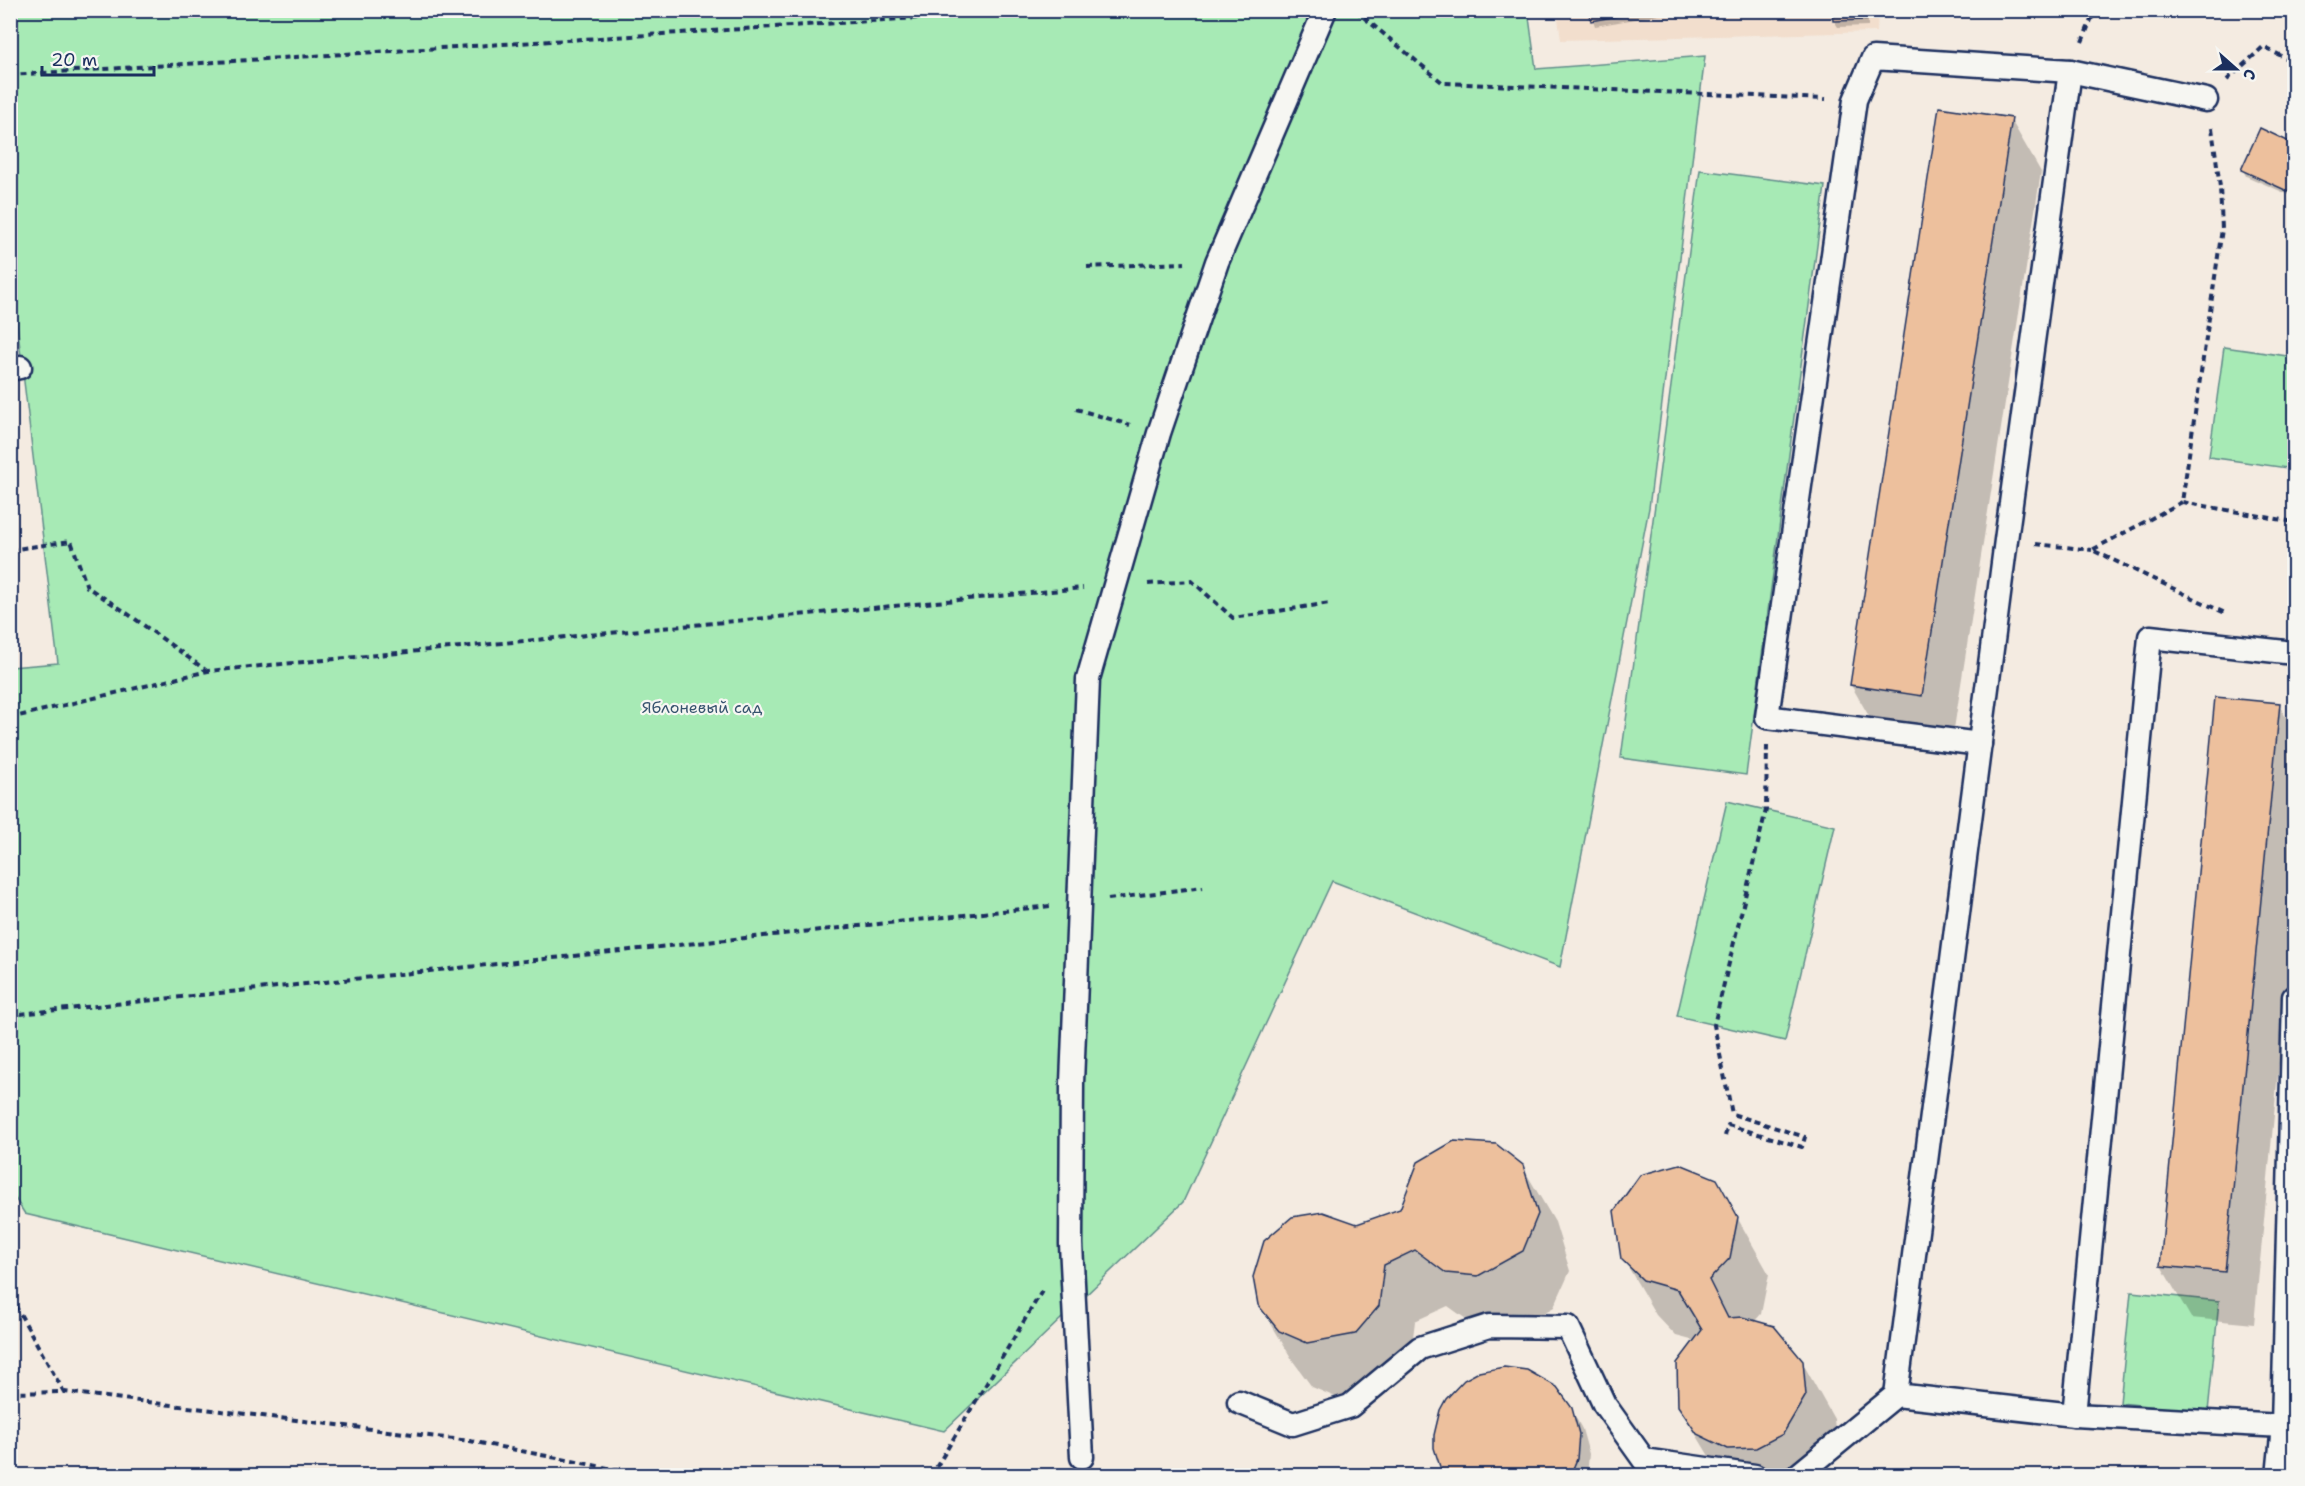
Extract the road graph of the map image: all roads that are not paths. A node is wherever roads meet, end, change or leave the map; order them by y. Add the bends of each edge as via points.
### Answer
1 (1326, 10) edge
2 (2070, 71) junction
3 (2206, 100) road end
4 (2295, 653) edge
5 (1980, 744) junction
6 (2295, 997) edge
7 (1896, 1395) junction
8 (1239, 1402) dead end
9 (2074, 1415) junction
10 (2283, 1426) junction
11 (1082, 1457) dead end
12 (1755, 1476) edge
13 (1797, 1476) edge
14 (2278, 1476) edge

1 - 11 lane via 1217,262 1160,433 1088,679 1072,1083 1071,1244
2 - 3 lane
2 - 5 lane
2 - 5 lane via 1873,58 1855,100 1767,717
4 - 9 lane via 2150,637
5 - 7 lane
6 - 10 lane
7 - 9 lane
7 - 13 lane
8 - 12 lane via 1293,1424 1350,1406 1420,1348 1489,1326 1568,1328 1604,1404 1644,1460
9 - 10 lane
10 - 14 lane

